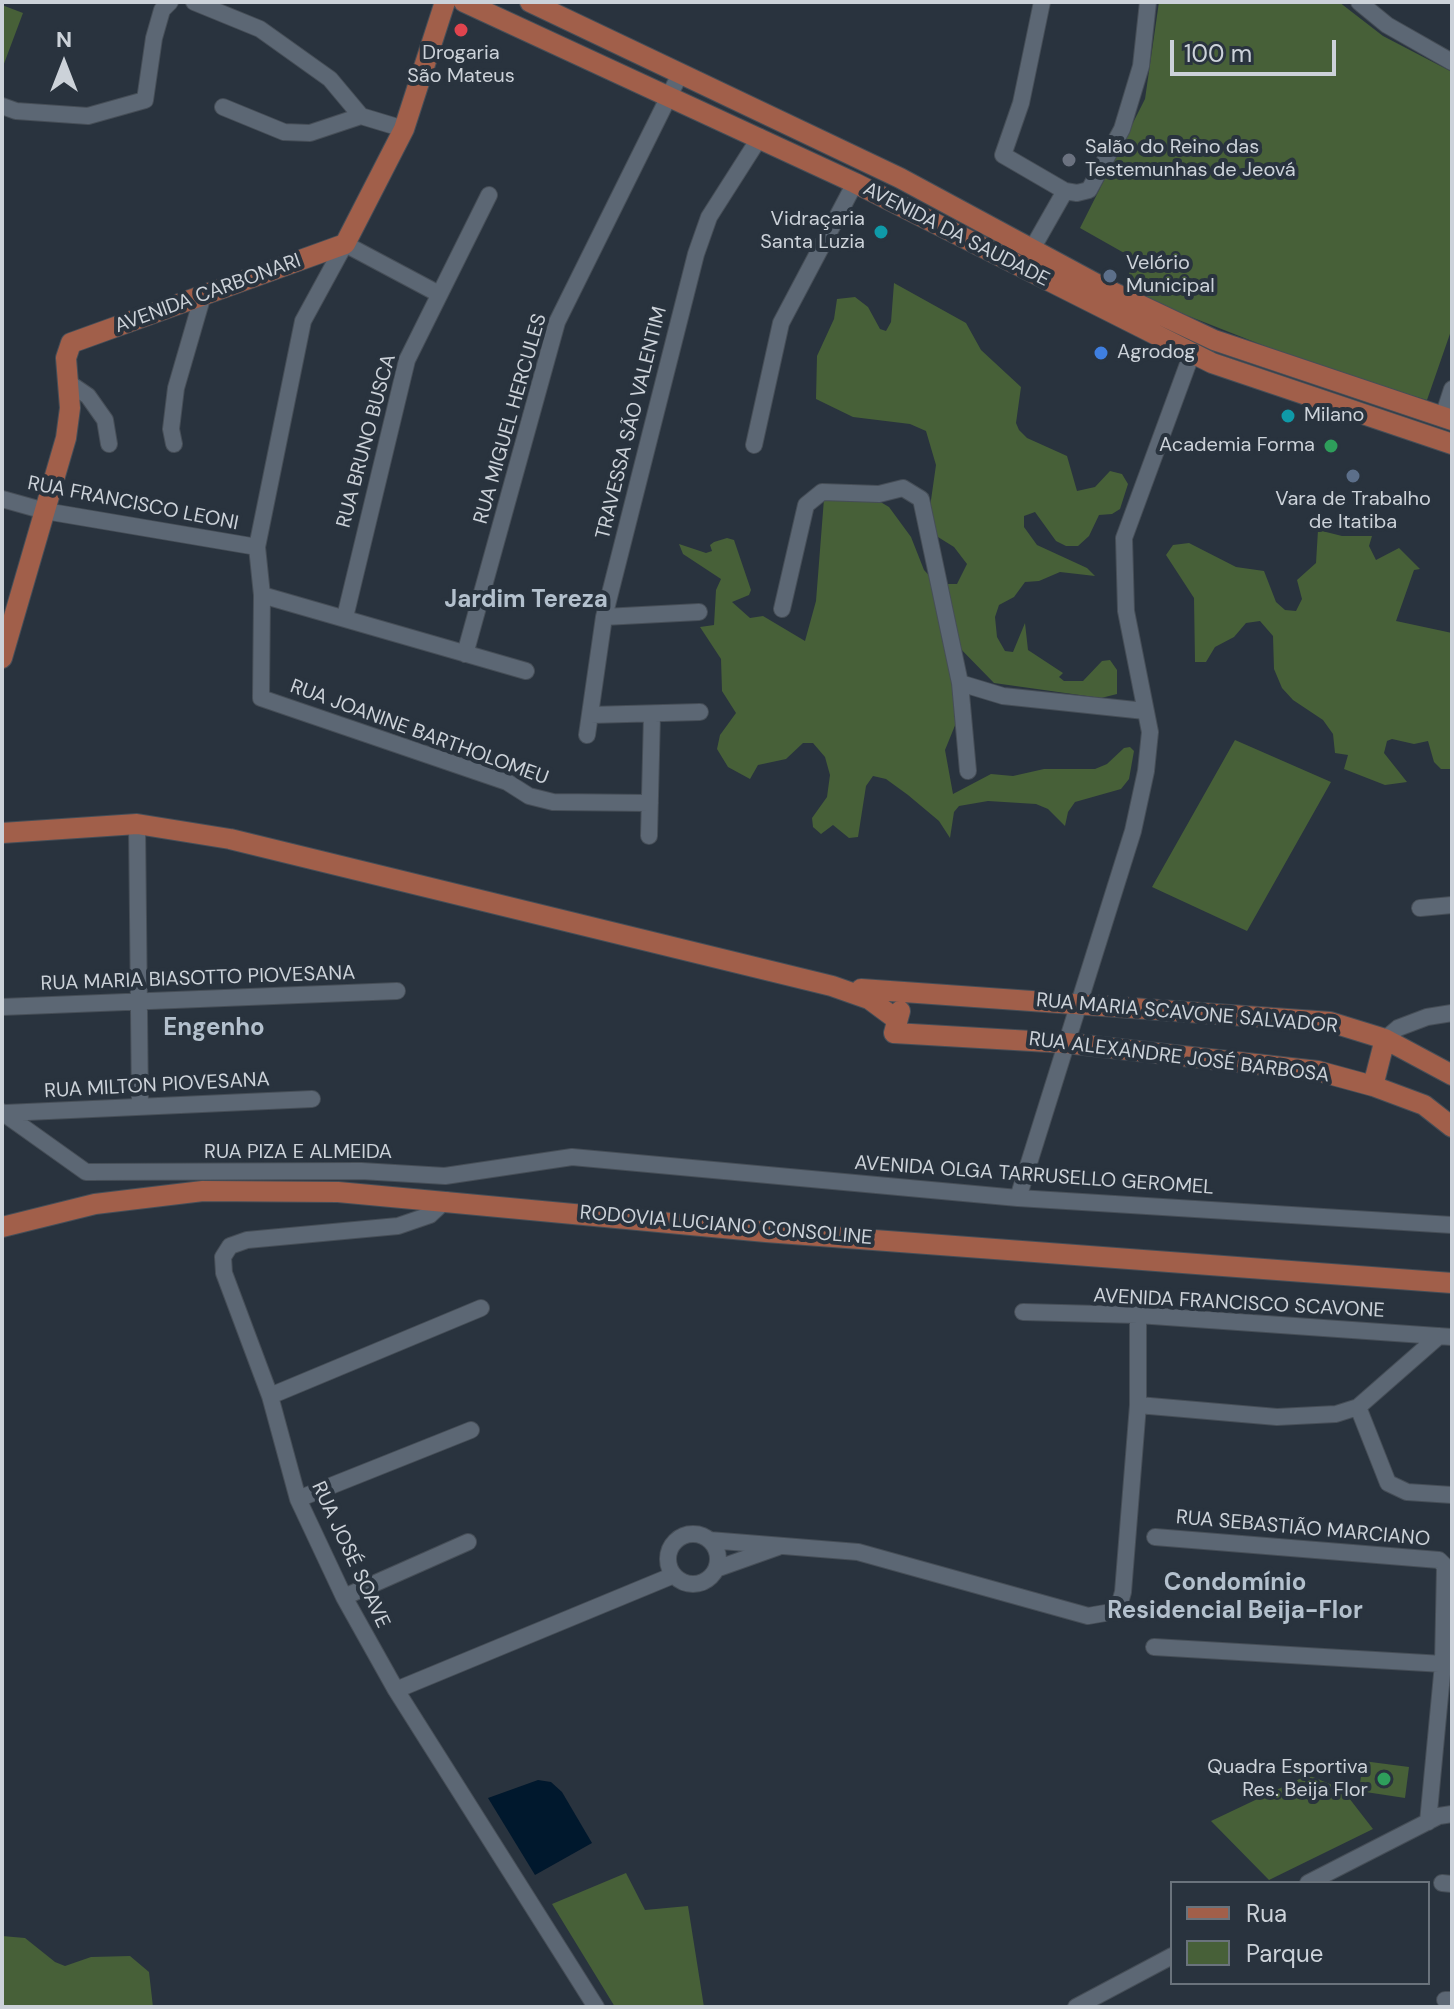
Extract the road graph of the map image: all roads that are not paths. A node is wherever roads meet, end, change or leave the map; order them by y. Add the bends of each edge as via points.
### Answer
1 (170, 2) edge
2 (194, 2) edge
3 (530, 2) edge
4 (1042, 2) edge
5 (1148, 2) edge
6 (1359, 2) edge
7 (466, 4) edge
8 (443, 12) edge
9 (552, 12) junction
10 (539, 38) junction
11 (1452, 62) edge
12 (680, 74) junction
13 (670, 98) junction
14 (2, 106) edge
15 (223, 107) dead end
16 (361, 116) junction
17 (404, 129) junction
18 (760, 137) junction
19 (855, 183) junction
20 (919, 189) junction
21 (1065, 191) junction
22 (489, 195) dead end
23 (908, 210) junction
24 (345, 244) junction
25 (1032, 249) junction
26 (439, 294) junction
27 (203, 295) junction
28 (1192, 353) junction
29 (69, 383) junction
30 (1341, 385) junction
31 (1452, 389) edge
32 (1378, 397) junction
33 (1330, 404) junction
34 (1448, 418) edge
35 (1371, 419) junction
36 (1423, 435) junction
37 (109, 444) dead end
38 (174, 444) dead end
39 (1452, 444) edge
40 (754, 445) dead end
41 (2, 499) edge
42 (45, 511) junction
43 (257, 547) junction
44 (262, 595) junction
45 (782, 609) dead end
46 (699, 612) dead end
47 (345, 617) junction
48 (604, 617) junction
49 (465, 654) junction
50 (2, 658) edge
51 (526, 671) dead end
52 (960, 683) junction
53 (1145, 711) junction
54 (700, 712) dead end
55 (590, 715) junction
56 (652, 715) junction
57 (587, 735) dead end
58 (968, 771) dead end
59 (650, 803) junction
60 (137, 824) junction
61 (2, 833) edge
62 (649, 836) dead end
63 (1452, 905) edge
64 (1420, 908) dead end
65 (832, 986) junction
66 (397, 991) dead end
67 (912, 995) junction
68 (138, 1001) junction
69 (1079, 1003) junction
70 (2, 1007) edge
71 (1452, 1013) edge
72 (895, 1026) junction
73 (1385, 1039) junction
74 (1066, 1043) junction
75 (1452, 1075) edge
76 (1373, 1086) junction
77 (312, 1099) dead end
78 (140, 1105) junction
79 (3, 1112) edge
80 (1452, 1127) edge
81 (613, 1159) joint
82 (1018, 1198) junction
83 (446, 1200) junction
84 (1452, 1225) edge
85 (2, 1227) edge
86 (1446, 1281) edge
87 (481, 1308) dead end
88 (1023, 1312) dead end
89 (1138, 1315) junction
90 (1446, 1337) edge
91 (270, 1396) junction
92 (1138, 1405) junction
93 (1358, 1407) junction
94 (471, 1430) dead end
95 (1452, 1495) edge
96 (298, 1499) junction
97 (1155, 1537) dead end
98 (709, 1540) junction
99 (468, 1542) dead end
100 (787, 1543) junction
101 (716, 1569) junction
102 (674, 1575) junction
103 (344, 1597) junction
104 (1448, 1618) edge
105 (1154, 1647) dead end
106 (1443, 1664) junction
107 (396, 1690) junction
108 (1452, 1814) edge
109 (1428, 1822) junction
110 (1312, 1881) edge
111 (1170, 1957) edge
112 (596, 2007) edge
113 (1076, 2007) edge

1 - 14 street via 162,10 154,38 145,100 88,116
2 - 16 street via 260,29 330,79
3 - 9 main road, AVENIDA DA SAUDADE
4 - 21 street via 1021,103 1003,155
5 - 21 street via 1141,66 1122,129 1089,190
6 - 11 street via 1387,25
7 - 8 main road
7 - 10 main road, AVENIDA DA SAUDADE
8 - 17 main road
9 - 10 main road
9 - 12 main road, AVENIDA DA SAUDADE
10 - 13 main road, AVENIDA DA SAUDADE
12 - 13 street, RUA MIGUEL HERCULES
12 - 20 main road, AVENIDA DA SAUDADE
13 - 18 main road, AVENIDA DA SAUDADE
13 - 49 street, RUA MIGUEL HERCULES via 557,322
15 - 16 street via 284,132 310,133
16 - 17 street
17 - 24 main road
18 - 19 main road, AVENIDA DA SAUDADE
18 - 48 street, TRAVESSA SÃO VALENTIM via 709,217 696,254
19 - 23 main road, AVENIDA DA SAUDADE
19 - 40 street via 781,323
20 - 23 main road
20 - 25 main road, AVENIDA DA SAUDADE
21 - 25 street
22 - 26 street, RUA BRUNO BUSCA
23 - 28 main road, AVENIDA DA SAUDADE
24 - 26 street
24 - 27 main road, AVENIDA CARBONARI
24 - 43 street, RUA JOANINE BARTHOLOMEU via 303,321
25 - 30 main road, AVENIDA DA SAUDADE via 1214,340
26 - 47 street, RUA BRUNO BUSCA via 407,360
27 - 29 main road, AVENIDA CARBONARI via 71,343 66,358
27 - 38 street via 176,388
28 - 33 main road, AVENIDA DA SAUDADE
28 - 53 street via 1124,538 1126,611
29 - 37 street via 88,396 105,420
29 - 42 main road via 66,438
30 - 32 main road, AVENIDA DA SAUDADE
30 - 33 main road via 1337,400
31 - 34 street
32 - 34 main road, AVENIDA DA SAUDADE
32 - 35 main road
33 - 35 main road, AVENIDA DA SAUDADE
34 - 36 main road
35 - 36 main road, AVENIDA DA SAUDADE
36 - 39 main road, AVENIDA DA SAUDADE
41 - 42 street, RUA FRANCISCO LEONI
42 - 43 street, RUA FRANCISCO LEONI
42 - 50 main road
43 - 44 street, RUA JOANINE BARTHOLOMEU
44 - 47 street
44 - 59 street, RUA JOANINE BARTHOLOMEU via 261,698 507,782 529,796 553,802
45 - 52 street via 806,505 822,492 879,494 903,488 921,499
46 - 48 street
47 - 49 street
48 - 55 street, TRAVESSA SÃO VALENTIM
49 - 51 street
52 - 53 street via 1003,696
52 - 58 street
53 - 69 street via 1150,732 1143,786
54 - 56 street
55 - 56 street
55 - 57 street, TRAVESSA SÃO VALENTIM
56 - 59 street
59 - 62 street
60 - 61 main road
60 - 65 main road via 230,839
60 - 68 street
63 - 64 street
65 - 67 main road, RUA MARIA SCAVONE SALVADOR
65 - 72 main road via 869,999
66 - 68 street, RUA MARIA BIASOTTO PIOVESANA
67 - 69 main road, RUA MARIA SCAVONE SALVADOR
67 - 72 main road
68 - 70 street, RUA MARIA BIASOTTO PIOVESANA
68 - 78 street
69 - 73 main road, RUA MARIA SCAVONE SALVADOR via 1330,1022
69 - 74 street
71 - 73 street via 1398,1028
72 - 74 main road, RUA ALEXANDRE JOSÉ BARBOSA
73 - 75 main road, RUA MARIA SCAVONE SALVADOR
73 - 76 main road
74 - 76 main road, RUA ALEXANDRE JOSÉ BARBOSA via 1318,1071
74 - 82 street
76 - 80 main road, RUA ALEXANDRE JOSÉ BARBOSA via 1424,1105
77 - 78 street, RUA MILTON PIOVESANA
78 - 79 street, RUA MILTON PIOVESANA
79 - 81 street, RUA PIZA E ALMEIDA via 86,1172 361,1171 445,1176 572,1157
81 - 82 street, AVENIDA OLGA TARRUSELLO GEROMEL
82 - 84 street, AVENIDA OLGA TARRUSELLO GEROMEL
83 - 85 main road, RODOVIA LUCIANO CONSOLINE via 203,1191 95,1204
83 - 86 main road, RODOVIA LUCIANO CONSOLINE via 752,1230
83 - 91 street, RUA JOSÉ SOAVE via 430,1215 398,1226 230,1246 223,1257 224,1273
87 - 91 street
88 - 89 street, AVENIDA FRANCISCO SCAVONE
89 - 90 street, AVENIDA FRANCISCO SCAVONE
89 - 92 street
90 - 93 street
91 - 96 street, RUA JOSÉ SOAVE
92 - 93 street via 1310,1418
92 - 100 street via 1123,1592 1111,1612 1088,1616 899,1560
93 - 95 street via 1388,1483 1407,1492
94 - 96 street
96 - 103 street, RUA JOSÉ SOAVE
97 - 104 street, RUA SEBASTIÃO MARCIANO via 1439,1560 1445,1566
98 - 100 street
98 - 101 street via 717,1553
98 - 102 street via 694,1534 672,1545 668,1560
99 - 103 street
100 - 101 street
101 - 102 street via 697,1584
102 - 107 street
103 - 107 street, RUA JOSÉ SOAVE
104 - 106 street
105 - 106 street
106 - 109 street
107 - 112 street, RUA JOSÉ SOAVE
108 - 109 street
109 - 110 street
111 - 113 street

